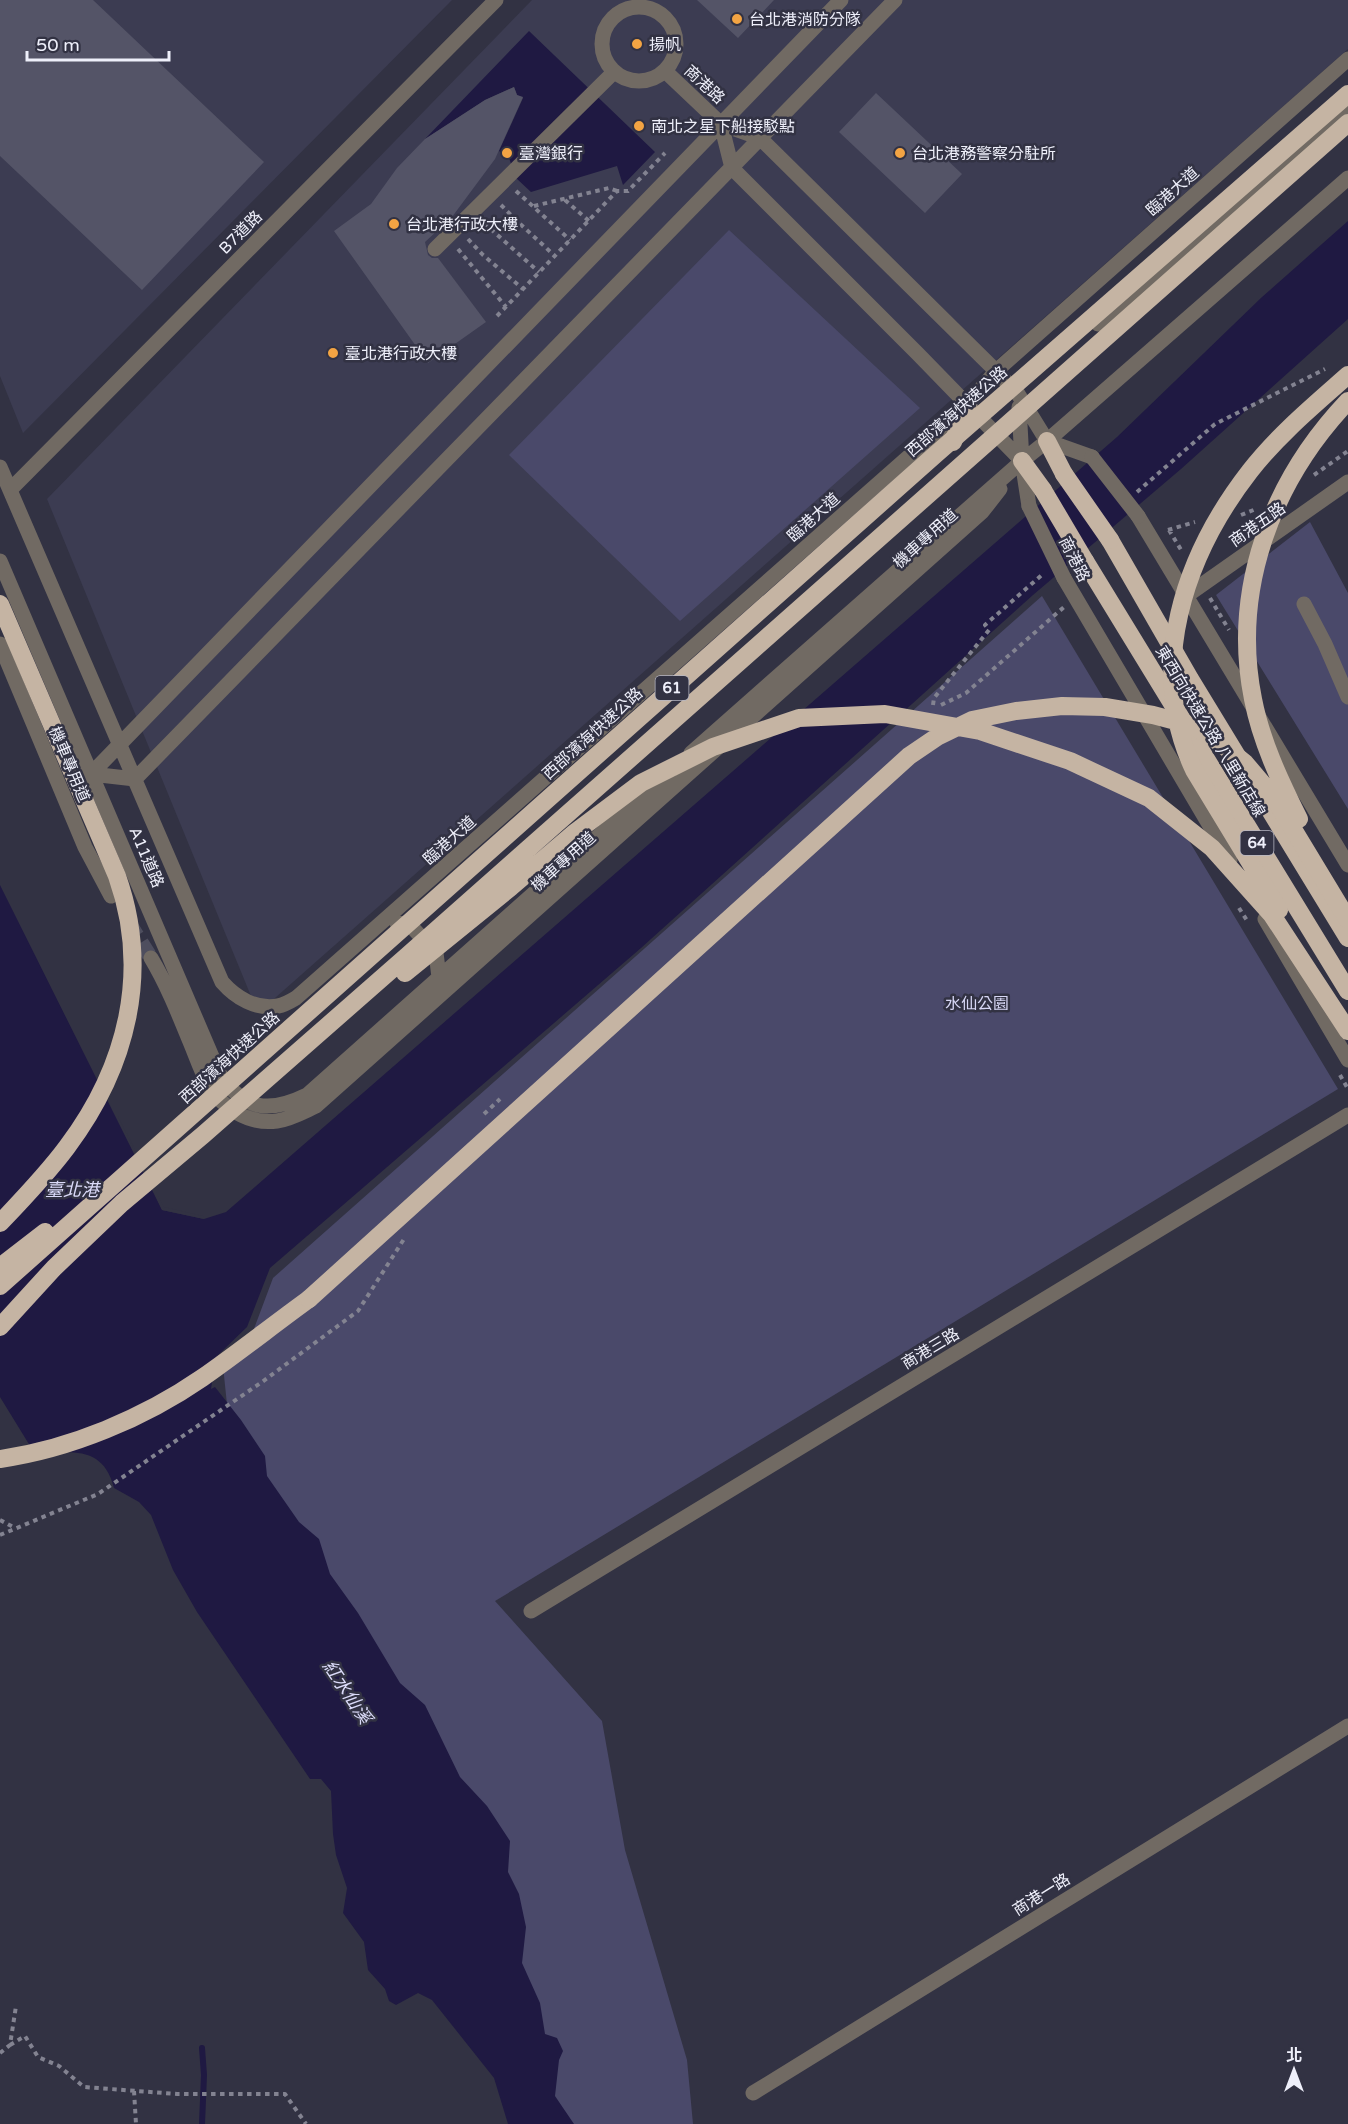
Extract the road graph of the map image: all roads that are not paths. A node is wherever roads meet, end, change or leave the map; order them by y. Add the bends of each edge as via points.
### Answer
1 (496, 0) edge
2 (841, 0) edge
3 (895, 0) edge
4 (1348, 59) edge
5 (665, 70) junction
6 (614, 72) junction
7 (1348, 94) edge
8 (1348, 106) edge
9 (1348, 123) edge
10 (721, 124) junction
11 (1348, 135) edge
12 (760, 138) junction
13 (732, 168) junction
14 (1348, 178) edge
15 (435, 249) dead end
16 (996, 371) junction
17 (1348, 375) edge
18 (1018, 394) junction
19 (1348, 402) edge
20 (968, 404) junction
21 (1047, 441) junction
22 (1022, 460) junction
23 (0, 466) edge
24 (1348, 482) edge
25 (10, 490) junction
26 (0, 561) edge
27 (1186, 596) junction
28 (0, 604) edge
29 (1304, 604) dead end
30 (0, 644) edge
31 (1348, 697) edge
32 (120, 745) junction
33 (92, 774) junction
34 (135, 779) junction
35 (1348, 865) edge
36 (420, 889) junction
37 (111, 896) dead end
38 (1348, 900) edge
39 (1348, 920) edge
40 (384, 921) junction
41 (1348, 938) edge
42 (473, 946) junction
43 (142, 958) junction
44 (439, 977) junction
45 (1348, 991) edge
46 (296, 998) joint
47 (1348, 1024) edge
48 (333, 1030) junction
49 (1348, 1031) edge
50 (1348, 1060) edge
51 (1348, 1115) edge
52 (0, 1223) edge
53 (0, 1267) edge
54 (0, 1286) edge
55 (0, 1318) edge
56 (0, 1327) edge
57 (0, 1459) edge
58 (531, 1611) dead end
59 (1348, 1726) edge
60 (753, 2093) dead end

1 - 25 street, B7道路
2 - 10 street
3 - 12 street
4 - 16 street, 臨港大道
5 - 6 street, 商港路 via 645,81 634,81
5 - 6 street, 商港路 via 676,50 672,26 655,10 632,7 620,11 604,28 602,52
5 - 10 street, 商港路
6 - 15 street
7 - 54 highway, 西部濱海快速公路 / 61, bridge via 882,502
8 - 18 street
9 - 56 highway, bridge via 407,956 122,1203
10 - 12 street, 商港路
10 - 13 street, 商港路
10 - 32 street
11 - 48 highway, 61
12 - 13 street
12 - 16 street, 商港路
13 - 20 street
13 - 34 street
14 - 21 street
16 - 18 street, 商港路
16 - 20 street, 臨港大道
17 - 47 highway, bridge via 1250,470 1208,534 1180,609 1172,666 1177,724 1194,770
18 - 21 street, 商港路
18 - 22 street, 商港路
19 - 38 highway, bridge via 1307,450 1263,536 1248,610 1247,652 1253,700 1282,786
20 - 22 street
20 - 36 street, 臨港大道
20 - 53 highway, bridge via 948,455 324,1005 192,1116
21 - 22 street
21 - 27 street, bridge via 1092,457 1138,516
21 - 41 highway, 東西向快速公路 八里新店線 / 64, bridge
22 - 42 street
22 - 43 street, 機車專用道 via 982,512 316,1106 276,1121 241,1116 224,1104 209,1085 164,980
22 - 45 highway, 東西向快速公路 八里新店線 / 64, bridge
22 - 50 street, 商港路, bridge via 1029,506 1067,584
23 - 25 street, A11道路
24 - 27 street, 商港五路
25 - 32 street, A11道路
26 - 33 street, A11道路
27 - 35 street
28 - 43 highway via 117,876
29 - 31 street
30 - 37 street, 機車專用道 via 85,847
32 - 33 street
32 - 34 street, A11道路
33 - 34 street
33 - 44 street, A11道路 via 219,1073 237,1096 254,1104 272,1106 307,1095
34 - 46 street, A11道路 via 222,982 233,994 262,1006 279,1006
36 - 40 street, 臨港大道
36 - 42 street via 420,916 446,944
39 - 57 highway, bridge via 1273,796 1245,763 1191,725 1105,707 1062,705 972,720 937,737 901,763 309,1299 200,1379 144,1412 85,1436
40 - 44 street via 410,926 436,953
40 - 46 street, 臨港大道
42 - 44 street
43 - 52 highway via 117,1057 91,1111 67,1147
48 - 49 highway, bridge via 641,783 713,747 800,718 885,714 980,731 1070,761 1149,798 1212,848 1272,915
48 - 55 highway, 61, bridge
51 - 58 street, 商港三路
59 - 60 street, 商港一路

